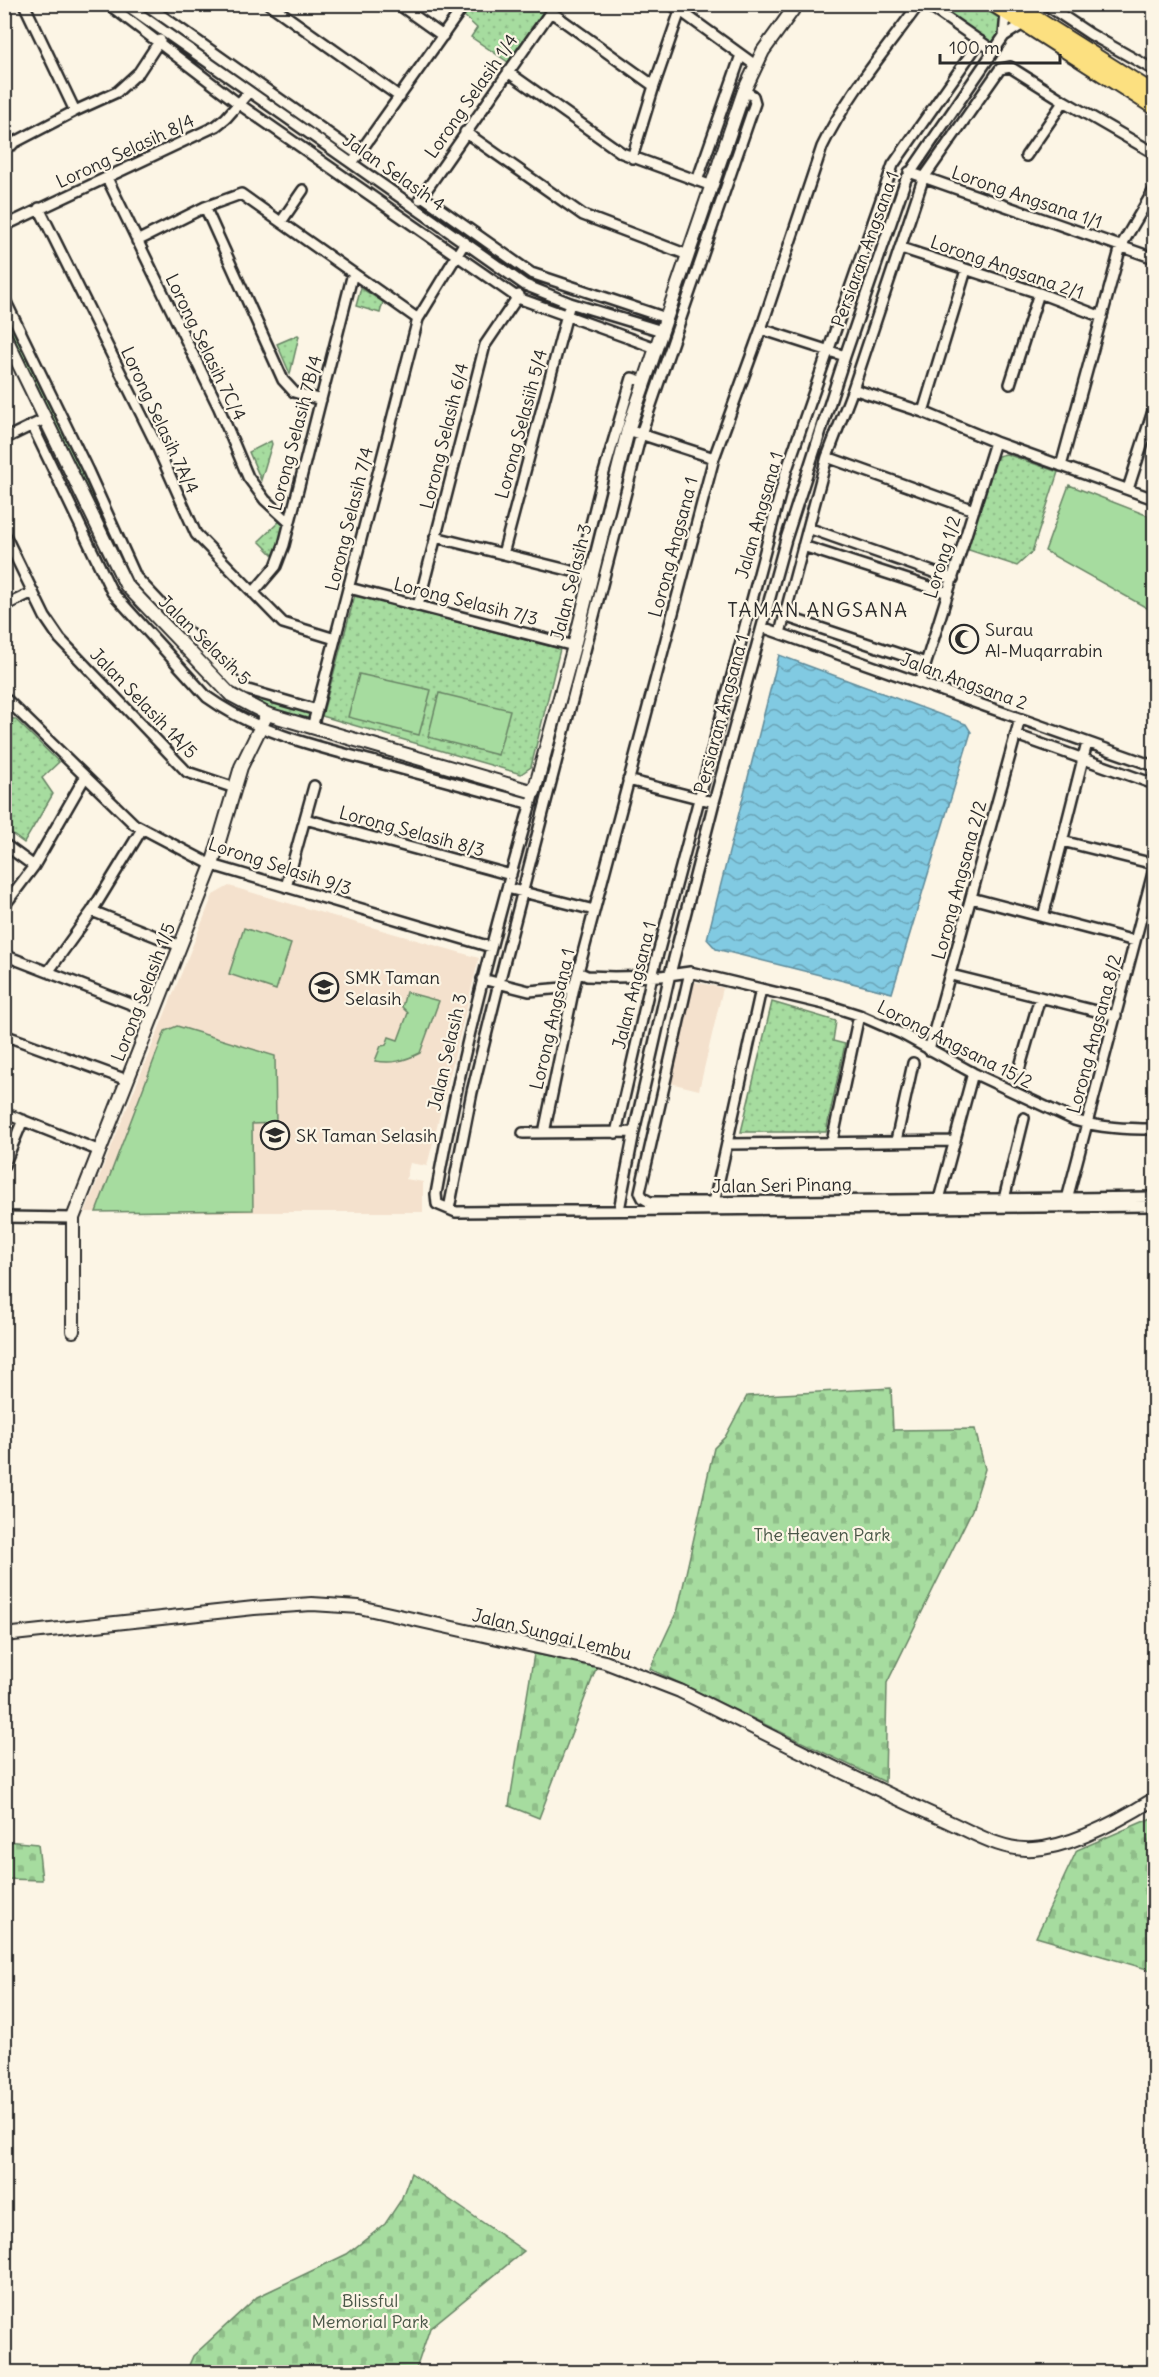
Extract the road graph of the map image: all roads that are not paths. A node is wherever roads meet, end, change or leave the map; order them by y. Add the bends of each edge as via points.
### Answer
1 (24, 4) edge
2 (125, 4) edge
3 (146, 4) edge
4 (269, 4) edge
5 (399, 4) edge
6 (465, 4) edge
7 (671, 4) edge
8 (919, 4) edge
9 (926, 4) edge
10 (993, 4) edge
11 (1045, 4) edge
12 (108, 5) edge
13 (795, 5) edge
14 (553, 8) edge
15 (1010, 9) edge
16 (680, 11) junction
17 (1023, 24) junction
18 (164, 33) junction
19 (443, 36) junction
20 (1004, 36) junction
21 (980, 41) junction
22 (158, 44) junction
23 (994, 51) junction
24 (741, 55) junction
25 (755, 65) junction
26 (1153, 65) edge
27 (507, 72) junction
28 (654, 86) junction
29 (744, 91) junction
30 (249, 92) junction
31 (1154, 92) edge
32 (400, 97) junction
33 (1064, 101) junction
34 (239, 104) junction
35 (1155, 107) edge
36 (75, 111) junction
37 (4, 129) edge
38 (465, 132) junction
39 (8, 146) edge
40 (1155, 153) edge
41 (358, 155) junction
42 (1026, 156) dead end
43 (632, 158) junction
44 (352, 164) junction
45 (360, 170) junction
46 (909, 172) junction
47 (107, 178) junction
48 (923, 179) junction
49 (697, 181) junction
50 (352, 182) junction
51 (712, 186) junction
52 (303, 190) dead end
53 (1155, 190) edge
54 (422, 196) junction
55 (415, 206) junction
56 (205, 207) junction
57 (39, 208) junction
58 (281, 222) junction
59 (4, 226) edge
60 (137, 241) junction
61 (465, 242) junction
62 (1121, 246) junction
63 (901, 248) junction
64 (688, 255) junction
65 (457, 257) junction
66 (1155, 258) edge
67 (966, 270) junction
68 (353, 273) junction
69 (525, 285) junction
70 (1040, 293) junction
71 (4, 298) edge
72 (518, 298) junction
73 (570, 303) junction
74 (567, 317) junction
75 (1102, 317) junction
76 (666, 318) junction
77 (418, 319) junction
78 (761, 329) junction
79 (662, 331) junction
80 (4, 334) edge
81 (656, 348) junction
82 (830, 351) junction
83 (9, 356) edge
84 (845, 356) junction
85 (645, 382) junction
86 (1010, 384) dead end
87 (853, 389) junction
88 (321, 400) junction
89 (1155, 408) edge
90 (923, 412) junction
91 (45, 419) junction
92 (32, 425) junction
93 (628, 430) junction
94 (641, 434) junction
95 (4, 439) edge
96 (995, 442) junction
97 (714, 458) junction
98 (827, 458) junction
99 (1062, 466) junction
100 (1128, 489) junction
101 (1155, 499) edge
102 (974, 510) junction
103 (289, 522) junction
104 (808, 528) junction
105 (4, 533) edge
106 (435, 537) junction
107 (803, 546) junction
108 (503, 554) junction
109 (579, 572) junction
110 (592, 577) junction
111 (953, 579) junction
112 (349, 588) junction
113 (33, 592) junction
114 (253, 593) junction
115 (948, 593) junction
116 (4, 606) edge
117 (418, 606) junction
118 (784, 616) junction
119 (762, 627) junction
120 (780, 633) junction
121 (335, 639) junction
122 (574, 646) junction
123 (926, 663) junction
124 (920, 682) junction
125 (4, 697) edge
126 (317, 710) junction
127 (267, 714) junction
128 (1020, 719) junction
129 (259, 727) junction
130 (312, 728) junction
131 (1016, 735) junction
132 (1087, 743) junction
133 (1083, 758) junction
134 (1155, 766) edge
135 (86, 777) junction
136 (628, 780) junction
137 (1155, 784) edge
138 (314, 786) dead end
139 (235, 788) junction
140 (532, 798) junction
141 (699, 798) junction
142 (714, 802) junction
143 (305, 819) junction
144 (142, 829) junction
145 (1062, 841) junction
146 (4, 844) edge
147 (1155, 864) edge
148 (212, 865) junction
149 (34, 866) junction
150 (1155, 869) edge
151 (511, 875) junction
152 (286, 887) junction
153 (507, 888) junction
154 (522, 891) junction
155 (971, 898) junction
156 (4, 906) edge
157 (92, 910) junction
158 (594, 910) junction
159 (1043, 917) junction
160 (1135, 941) junction
161 (180, 946) junction
162 (491, 947) junction
163 (4, 955) edge
164 (48, 972) junction
165 (578, 972) junction
166 (690, 972) junction
167 (670, 974) junction
168 (951, 975) junction
169 (652, 976) junction
170 (482, 979) junction
171 (498, 983) junction
172 (574, 987) junction
173 (761, 989) junction
174 (1040, 997) junction
175 (154, 1012) junction
176 (859, 1015) junction
177 (1116, 1016) junction
178 (4, 1035) edge
179 (930, 1050) junction
180 (913, 1063) dead end
181 (1019, 1070) dead end
182 (973, 1073) junction
183 (127, 1080) junction
184 (4, 1113) edge
185 (1024, 1118) dead end
186 (23, 1120) junction
187 (1087, 1124) junction
188 (1155, 1129) edge
189 (616, 1132) junction
190 (634, 1132) junction
191 (523, 1133) dead end
192 (544, 1133) junction
193 (955, 1141) junction
194 (832, 1142) junction
195 (896, 1142) junction
196 (727, 1144) junction
197 (100, 1151) junction
198 (4, 1165) edge
199 (1155, 1197) edge
200 (1004, 1199) junction
201 (1066, 1203) junction
202 (938, 1204) junction
203 (714, 1206) junction
204 (1155, 1206) edge
205 (449, 1209) junction
206 (619, 1210) junction
207 (4, 1217) edge
208 (73, 1218) junction
209 (73, 1331) dead end
210 (4, 1635) edge
211 (1155, 1799) edge

1 - 36 street
2 - 18 street, Jalan Selasih 4
3 - 41 street
4 - 32 street
5 - 19 street
6 - 19 street
7 - 16 street
8 - 78 street, Lorong Angsana 1 via 850,97 826,139
9 - 21 street
10 - 15 main road
11 - 26 street via 1090,34
12 - 22 street
13 - 25 street, Jalan Selasih 3
14 - 27 street, Lorong Selasih 1/4
14 - 28 street
15 - 17 main road
15 - 20 street, Persiaran Angsana 1
15 - 31 main road
16 - 24 street
16 - 28 street
17 - 20 street, Persiaran Angsana 1
17 - 35 main road
18 - 22 street
18 - 30 street, Jalan Selasih 4
19 - 32 street
20 - 23 street, Persiaran Angsana 1
21 - 23 street
21 - 82 street, Jalan Angsana 1 via 893,165
22 - 34 street
22 - 36 street via 126,86
23 - 46 street, Persiaran Angsana 1
24 - 25 street
24 - 49 street
25 - 29 street, Jalan Selasih 3
27 - 38 street, Lorong Selasih 1/4
27 - 43 street
28 - 43 street
29 - 51 street, Jalan Selasih 3
29 - 94 street, Jalan Selasih 3 via 753,96 754,103
30 - 34 street, Lorong Selasih 8/4
30 - 44 street, Jalan Selasih 4
32 - 41 street
33 - 40 street, Lorong Angsana 1/1
33 - 42 street
33 - 48 street, Lorong Angsana 1/1 via 1010,67 1000,69
34 - 47 street, Lorong Selasih 8/4 via 216,126
34 - 50 street
36 - 39 street
37 - 39 street
38 - 54 street, Lorong Selasih 1/4
38 - 64 street via 583,215
41 - 44 street
43 - 49 street
44 - 45 street, Jalan Selasih 4
45 - 50 street
45 - 55 street, Jalan Selasih 4
46 - 48 street
46 - 84 street, Persiaran Angsana 1
47 - 57 street, Lorong Selasih 8/4
47 - 60 street, Lorong Selasih 7C/4
48 - 62 street, Lorong Angsana 1/1
48 - 63 street, Lorong Angsana 1/1
49 - 51 street
50 - 65 street
51 - 64 street, Jalan Selasih 3
52 - 58 street
53 - 62 street
54 - 55 street, Lorong Selasih 1/4
54 - 76 street via 523,268
55 - 61 street, Jalan Selasih 4
56 - 58 street via 241,194
56 - 60 street
56 - 88 street via 283,380 294,392
57 - 59 street, Lorong Selasih 8/4
57 - 114 street, Lorong Selasih 7A/4 via 196,534
58 - 68 street
60 - 103 street, Lorong Selasih 7C/4 via 219,408 248,477
61 - 65 street, Lorong Selasih 7/4
61 - 69 street, Jalan Selasih 4
62 - 66 street, Lorong Angsana 1/1
62 - 75 street
63 - 67 street, Lorong Angsana 2/1
63 - 87 street, Lorong Angsana 1/1
64 - 76 street, Jalan Selasih 3
65 - 72 street
65 - 77 street, Lorong Selasih 7/4
67 - 70 street, Lorong Angsana 2/1
67 - 90 street
68 - 77 street
68 - 88 street, Lorong Selasih 7B/4
69 - 72 street, Lorong Selasih 6/4
69 - 73 street, Jalan Selasih 4
70 - 75 street, Lorong Angsana 2/1
70 - 86 street
71 - 126 street via 136,577 236,683
72 - 74 street
72 - 106 street, Lorong Selasih 6/4 via 485,345
73 - 74 street, Lorong Selasiih 5/4
73 - 79 street, Jalan Selasih 4
74 - 81 street
74 - 108 street, Lorong Selasiih 5/4
75 - 99 street
76 - 79 street, Jalan Selasih 3
77 - 112 street, Lorong Selasih 7/4
78 - 82 street
78 - 97 street, Lorong Angsana 1
79 - 81 street, Jalan Selasih 3
80 - 83 street, Jalan Selasih 5
81 - 85 street, Jalan Selasih 3
82 - 84 street
82 - 141 street, Jalan Angsana 1 via 786,472
83 - 91 street, Jalan Selasih 5
84 - 119 street, Persiaran Angsana 1
85 - 93 street, Jalan Selasih 3
85 - 109 street via 632,378
87 - 90 street
87 - 98 street, Lorong Angsana 1/1
88 - 103 street, Lorong Selasih 7B/4
89 - 100 street
90 - 96 street
91 - 92 street
91 - 127 street, Jalan Selasih 5 via 126,585 231,695
92 - 95 street
92 - 129 street, Jalan Selasih 5 via 112,592 207,697
93 - 94 street
93 - 110 street, Jalan Selasih 3
94 - 97 street
94 - 154 street, Jalan Selasih 3
96 - 99 street
96 - 102 street, Lorong 1/2
97 - 136 street, Lorong Angsana 1
98 - 102 street
98 - 104 street, Lorong Angsana 1/1
99 - 100 street
100 - 101 street
102 - 111 street, Lorong 1/2
103 - 114 street, Lorong Selasih 7B/4 via 276,566
104 - 107 street, Lorong Angsana 1/1
104 - 111 street
105 - 113 street, Jalan Selasih 1A/5
106 - 108 street
106 - 117 street, Lorong Selasih 6/4
107 - 115 street
107 - 118 street, Lorong Angsana 1/1
108 - 109 street
109 - 110 street
110 - 122 street, Jalan Selasih 3
111 - 115 street, Lorong 1/2
112 - 117 street, Lorong Selasih 7/3
112 - 121 street, Lorong Selasih 7/4
113 - 116 street
113 - 139 street, Jalan Selasih 1A/5 via 60,639 187,772
114 - 121 street, Lorong Selasih 7A/4 via 283,623
115 - 123 street, Lorong 1/2
117 - 122 street, Lorong Selasih 7/3
118 - 120 street, Lorong Angsana 1/1
118 - 123 street
119 - 120 street, Jalan Angsana 2
119 - 142 street, Persiaran Angsana 1
120 - 124 street, Jalan Angsana 2
121 - 126 street, Lorong Selasih 7/4
122 - 140 street, Jalan Selasih 3
123 - 124 street, Lorong 1/2
124 - 128 street, Jalan Angsana 2
125 - 135 street, Lorong Selasih 9/3
126 - 130 street, Lorong Selasih 7/4
127 - 129 street, Lorong Selasih 1/5
127 - 130 street, Jalan Selasih 5
128 - 131 street, Lorong Angsana 2/2
128 - 132 street, Jalan Angsana 2
129 - 139 street, Lorong Selasih 1/5
129 - 140 street, Jalan Selasih 5 via 312,745
130 - 140 street, Jalan Selasih 5
131 - 133 street
131 - 155 street, Lorong Angsana 2/2
132 - 133 street
132 - 134 street, Jalan Angsana 2
133 - 137 street
133 - 145 street
135 - 144 street, Lorong Selasih 9/3
135 - 149 street
136 - 141 street
136 - 158 street, Lorong Angsana 1
138 - 143 street
139 - 148 street, Lorong Selasih 1/5
140 - 151 street, Jalan Selasih 3
141 - 142 street
141 - 169 street, Jalan Angsana 1
142 - 167 street, Persiaran Angsana 1
143 - 151 street, Lorong Selasih 8/3
143 - 152 street
144 - 148 street, Lorong Selasih 9/3
144 - 157 street
145 - 147 street
145 - 159 street
146 - 149 street
148 - 152 street, Lorong Selasih 9/3
148 - 161 street, Lorong Selasih 1/5
149 - 156 street
150 - 160 street, Lorong Angsana 8/2
151 - 153 street, Jalan Selasih 3
152 - 162 street, Lorong Selasih 9/3
153 - 154 street
153 - 162 street, Jalan Selasih 3
154 - 158 street
154 - 171 street, Jalan Selasih 3
155 - 159 street
155 - 168 street, Lorong Angsana 2/2
157 - 161 street
157 - 164 street
158 - 165 street, Lorong Angsana 1
159 - 160 street
160 - 177 street, Lorong Angsana 8/2
161 - 175 street, Lorong Selasih 1/5
162 - 170 street, Jalan Selasih 3
163 - 164 street
164 - 175 street
165 - 169 street, Lorong Angsana 15/2 via 587,976
165 - 172 street, Lorong Angsana 1
166 - 167 street, Lorong Angsana 15/2
166 - 173 street, Lorong Angsana 15/2
166 - 203 street, Jalan Seri Pinang via 640,1192 650,1202
167 - 169 street, Lorong Angsana 15/2
167 - 190 street, Persiaran Angsana 1
168 - 174 street
168 - 179 street, Lorong Angsana 2/2
169 - 189 street, Jalan Angsana 1
170 - 171 street
170 - 205 street, Jalan Selasih 3 via 436,1194 437,1204
171 - 172 street via 529,991
171 - 205 street, Jalan Selasih 3
172 - 192 street, Lorong Angsana 1
173 - 176 street, Lorong Angsana 15/2
173 - 196 street
174 - 177 street
174 - 181 street
175 - 183 street, Lorong Selasih 1/5
176 - 179 street, Lorong Angsana 15/2
176 - 194 street
177 - 187 street, Lorong Angsana 8/2
178 - 183 street
179 - 182 street, Lorong Angsana 15/2
180 - 195 street
182 - 187 street, Lorong Angsana 15/2
182 - 193 street
183 - 197 street, Lorong Selasih 1/5
184 - 186 street
185 - 200 street
186 - 197 street
186 - 198 street
187 - 188 street, Lorong Angsana 15/2
187 - 201 street, Lorong Angsana 8/2
189 - 190 street
189 - 192 street
190 - 206 street, Persiaran Angsana 1
191 - 192 street
193 - 195 street
193 - 202 street
194 - 195 street
194 - 196 street
196 - 203 street
197 - 208 street, Lorong Selasih 1/5
199 - 201 street, Jalan Seri Pinang
200 - 201 street, Jalan Seri Pinang
200 - 202 street, Jalan Seri Pinang
201 - 202 street, Jalan Seri Pinang
201 - 204 street, Jalan Seri Pinang
202 - 203 street, Jalan Seri Pinang
203 - 206 street, Jalan Seri Pinang
205 - 206 street, Jalan Seri Pinang
207 - 208 street
208 - 209 street
210 - 211 street, Jalan Sungai Lembu via 254,1608 312,1604 359,1608 605,1662 647,1677 909,1804 1010,1848 1040,1848 1082,1835 1130,1815

